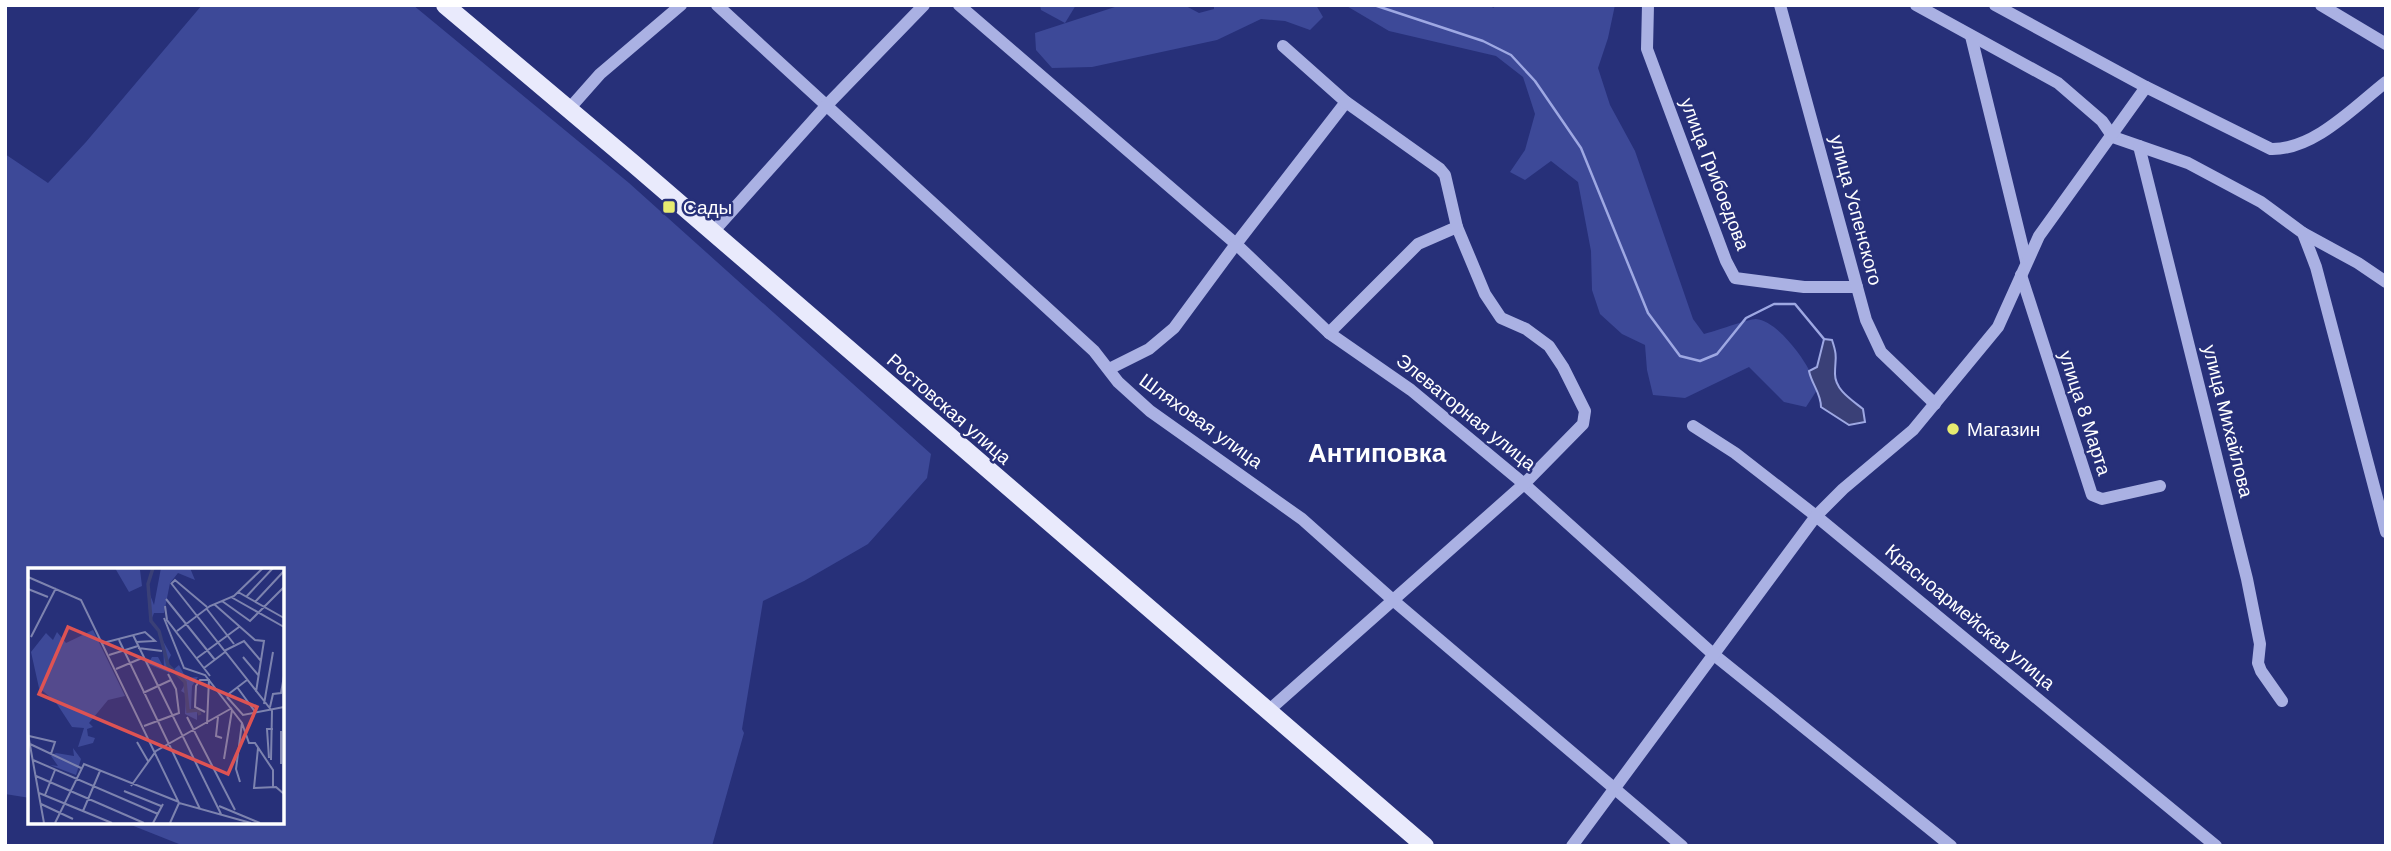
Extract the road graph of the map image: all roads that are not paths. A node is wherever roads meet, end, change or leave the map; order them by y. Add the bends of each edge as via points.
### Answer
1 (681, 5) edge
2 (717, 5) edge
3 (924, 5) edge
4 (959, 5) edge
5 (1648, 5) edge
6 (1780, 5) edge
7 (1916, 5) edge
8 (1995, 5) edge
9 (2322, 5) edge
10 (454, 8) edge
11 (2016, 10) edge
12 (1971, 36) junction
13 (2386, 44) edge
14 (1283, 46) dead end
15 (2386, 82) edge
16 (2146, 88) junction
17 (1346, 102) junction
18 (826, 106) junction
19 (569, 109) junction
20 (2113, 137) junction
21 (2139, 146) junction
22 (1457, 227) junction
23 (713, 232) junction
24 (2303, 233) junction
25 (1236, 244) junction
26 (2026, 261) junction
27 (2021, 275) junction
28 (2386, 282) edge
29 (1857, 287) junction
30 (1329, 333) junction
31 (1109, 369) junction
32 (1935, 404) junction
33 (1693, 426) dead end
34 (1524, 484) junction
35 (2160, 486) dead end
36 (1816, 516) junction
37 (2386, 532) edge
38 (1394, 601) junction
39 (1713, 654) junction
40 (2282, 701) dead end
41 (1268, 711) junction
42 (1614, 789) junction
43 (1425, 846) edge
44 (1572, 846) edge
45 (1682, 846) edge
46 (1951, 846) edge
47 (2216, 846) edge

1 - 19 street via 600,74
2 - 18 street, Шляховая улица
3 - 18 street
4 - 25 street, Элеваторная улица
5 - 29 street, улица Грибоедова via 1647,49 1735,278 1804,287
6 - 29 street, улица Успенского
7 - 12 street
8 - 11 street
9 - 13 street
10 - 19 main road, Ростовская улица
11 - 16 street
12 - 20 street via 2058,83 2102,121
12 - 26 street
14 - 17 street
15 - 16 street via 2318,134 2284,149 2271,149
16 - 20 street
17 - 22 street via 1440,169 1448,183
17 - 25 street
18 - 23 street
18 - 31 street, Шляховая улица
19 - 23 main road, Ростовская улица
20 - 21 street
20 - 26 street via 2039,236
21 - 24 street via 2188,163 2261,202
21 - 40 street, улица Михайлова via 2247,579 2260,644 2258,663
22 - 30 street via 1418,244
22 - 34 street via 1485,294 1501,318 1549,346 1585,411 1583,424
23 - 41 main road, Ростовская улица
24 - 28 street
24 - 37 street
25 - 30 street, Элеваторная улица
25 - 31 street via 1174,328 1149,349
26 - 27 street
27 - 32 street via 1998,327
27 - 35 street, улица 8 Марта via 2092,495 2102,499
29 - 32 street, улица Успенского via 1881,352
30 - 34 street, Элеваторная улица via 1411,390
31 - 38 street, Шляховая улица via 1150,411 1302,519
32 - 36 street via 1913,430
33 - 36 street, Красноармейская улица
34 - 38 street
34 - 39 street, Элеваторная улица
36 - 39 street
36 - 47 street, Красноармейская улица
38 - 41 street
38 - 42 street, Шляховая улица
39 - 42 street
39 - 46 street, Элеваторная улица
41 - 43 main road, Ростовская улица
42 - 44 street
42 - 45 street, Шляховая улица

